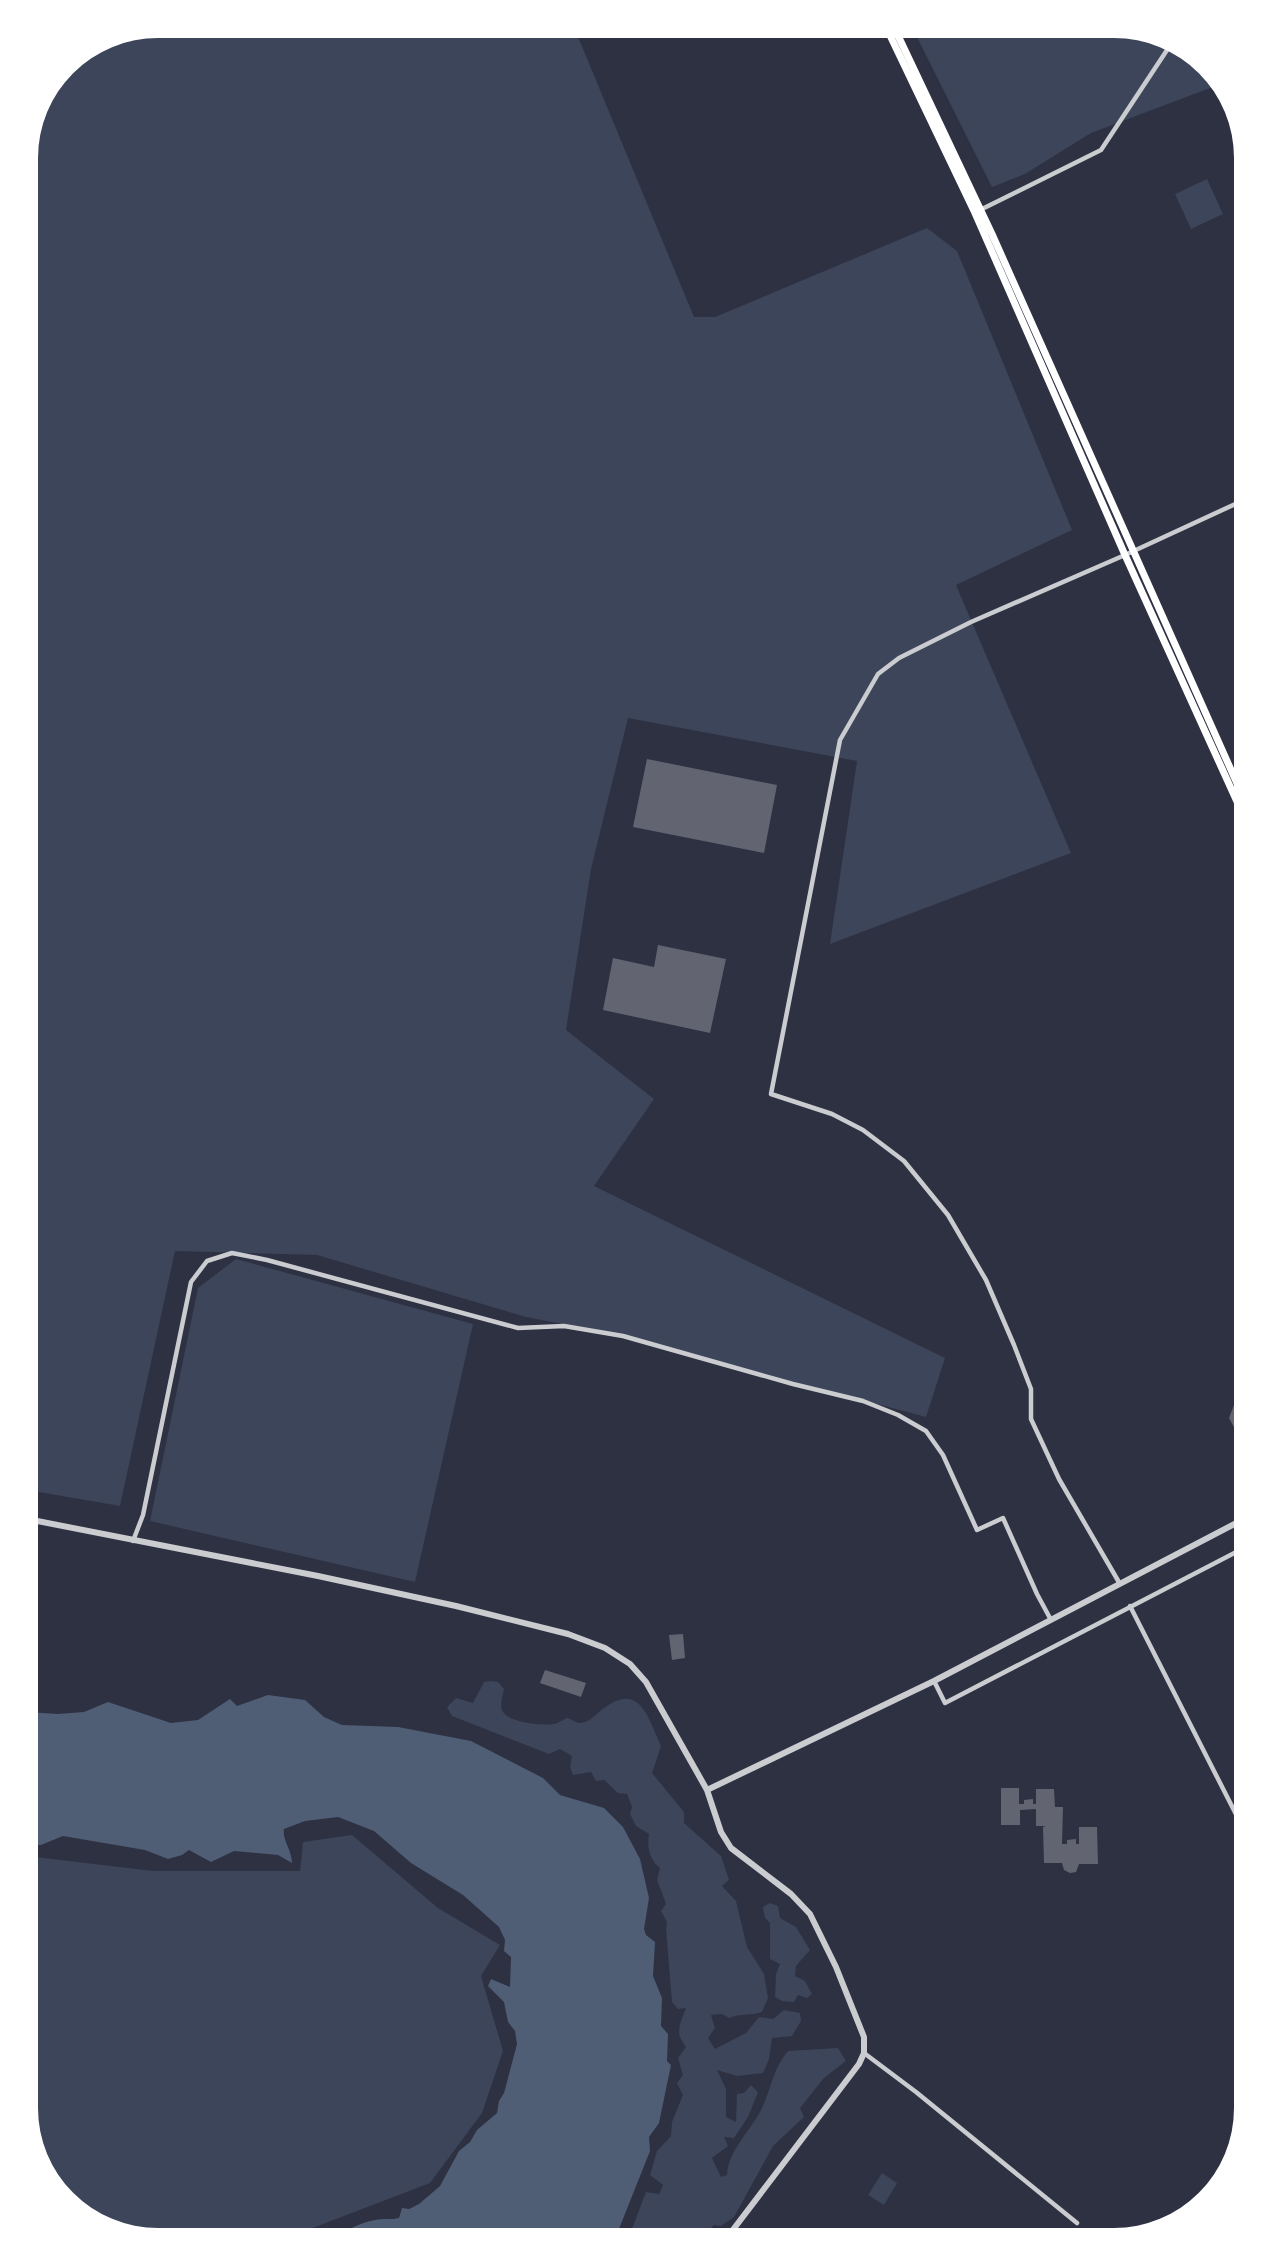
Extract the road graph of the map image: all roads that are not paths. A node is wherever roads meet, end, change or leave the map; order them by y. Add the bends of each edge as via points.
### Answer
1 (891, 38) edge
2 (899, 38) edge
3 (1167, 50) edge
4 (978, 212) junction
5 (1234, 505) edge
6 (1133, 551) junction
7 (1125, 555) junction
8 (1234, 777) edge
9 (1234, 795) edge
10 (38, 1521) edge
11 (1234, 1525) edge
12 (133, 1541) junction
13 (1234, 1553) edge
14 (1120, 1584) junction
15 (1131, 1606) junction
16 (1051, 1620) junction
17 (934, 1682) junction
18 (706, 1790) junction
19 (1234, 1810) edge
20 (864, 2053) junction
21 (1077, 2223) dead end
22 (734, 2228) edge

1 - 4 main road
2 - 4 main road
3 - 4 street via 1101,150
4 - 6 main road
4 - 7 main road
5 - 6 street
6 - 7 street
6 - 8 main road
7 - 9 main road
7 - 14 street via 971,622 898,658 878,674 840,740 771,1094 832,1114 863,1130 904,1161 948,1215 986,1280 1014,1345 1031,1389 1031,1419 1059,1479
10 - 12 street
11 - 14 street
12 - 16 street via 143,1515 191,1282 207,1261 232,1253 518,1328 564,1326 623,1336 862,1401 898,1415 926,1431 944,1455 977,1530 1003,1518
12 - 18 street via 318,1576 526,1623 605,1648 630,1664 646,1682
13 - 15 street
14 - 16 street
15 - 17 street via 945,1703
15 - 19 street
16 - 17 street
17 - 18 street
18 - 20 street via 731,1848 791,1894 810,1914 857,2018 864,2037
20 - 21 street
20 - 22 street

